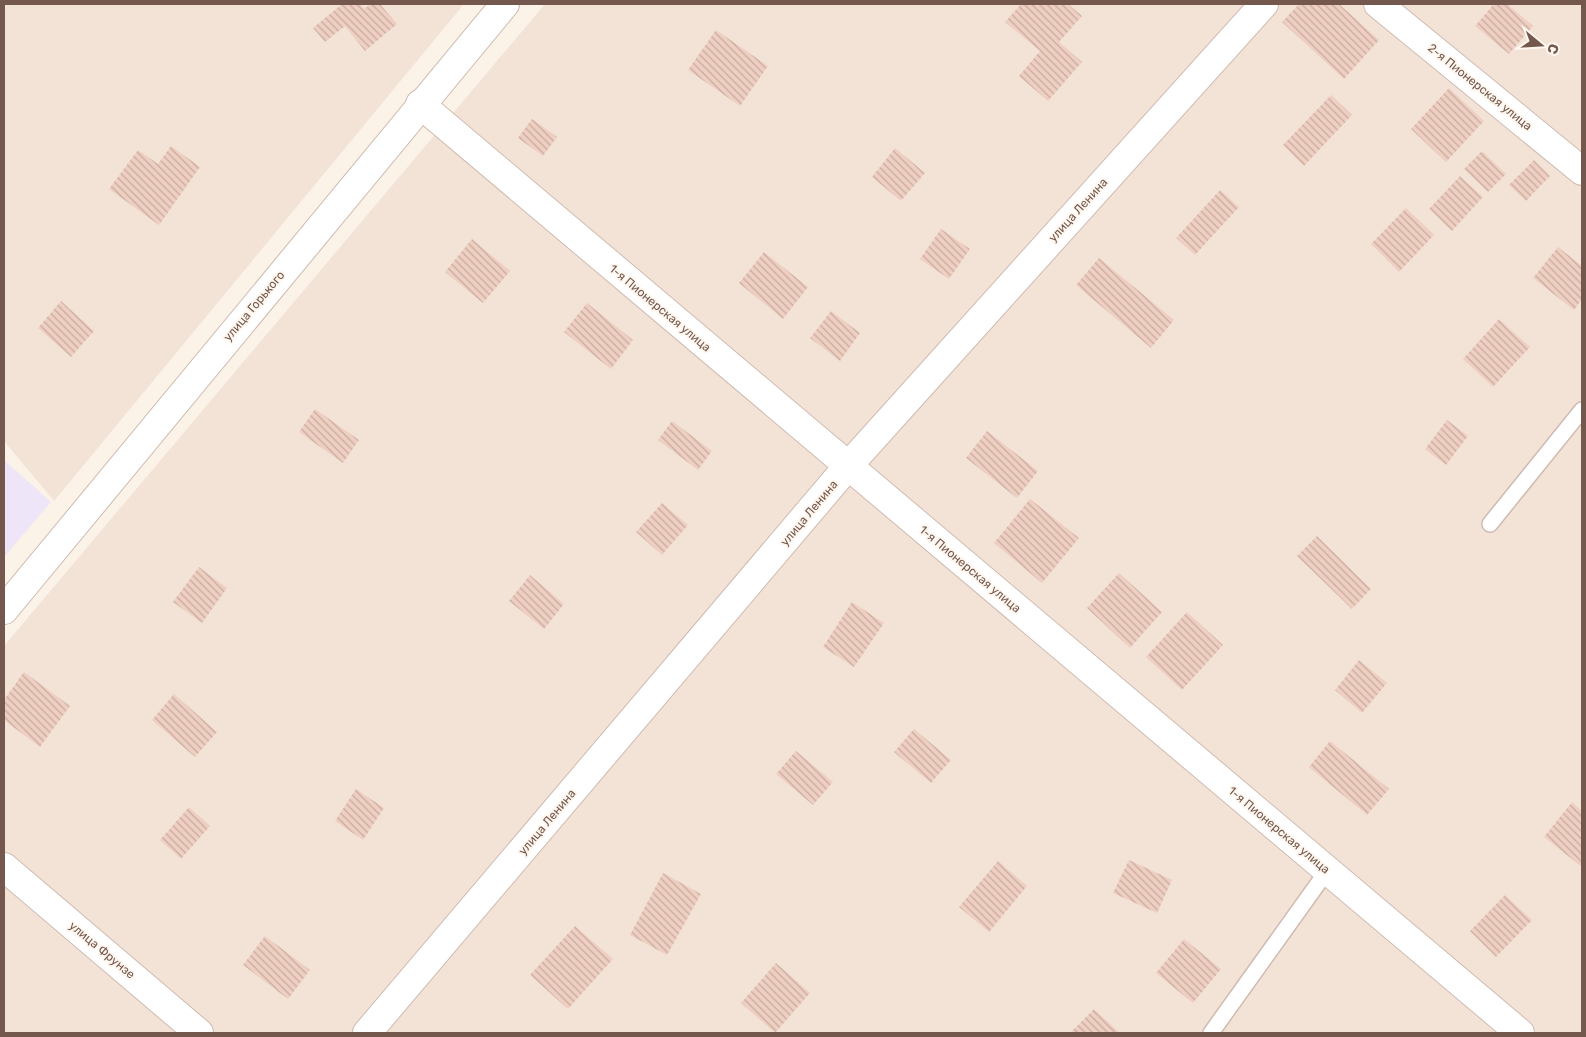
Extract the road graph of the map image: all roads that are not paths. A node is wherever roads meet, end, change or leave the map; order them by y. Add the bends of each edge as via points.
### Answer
1 (505, 4) edge
2 (1264, 4) edge
3 (1378, 4) edge
4 (420, 104) junction
5 (1582, 171) edge
6 (1582, 410) edge
7 (848, 466) junction
8 (1490, 524) dead end
9 (4, 610) edge
10 (4, 866) edge
11 (1327, 871) junction
12 (199, 1033) edge
13 (367, 1033) edge
14 (1211, 1033) edge
15 (1520, 1033) edge

1 - 4 street, улица Горького
2 - 7 street, улица Ленина
3 - 5 street, 2-я Пионерская улица
4 - 7 street, 1-я Пионерская улица
4 - 9 street, улица Горького
6 - 8 lane
7 - 11 street, 1-я Пионерская улица
7 - 13 street, улица Ленина
10 - 12 street, улица Фрунзе
11 - 14 lane
11 - 15 street, 1-я Пионерская улица

